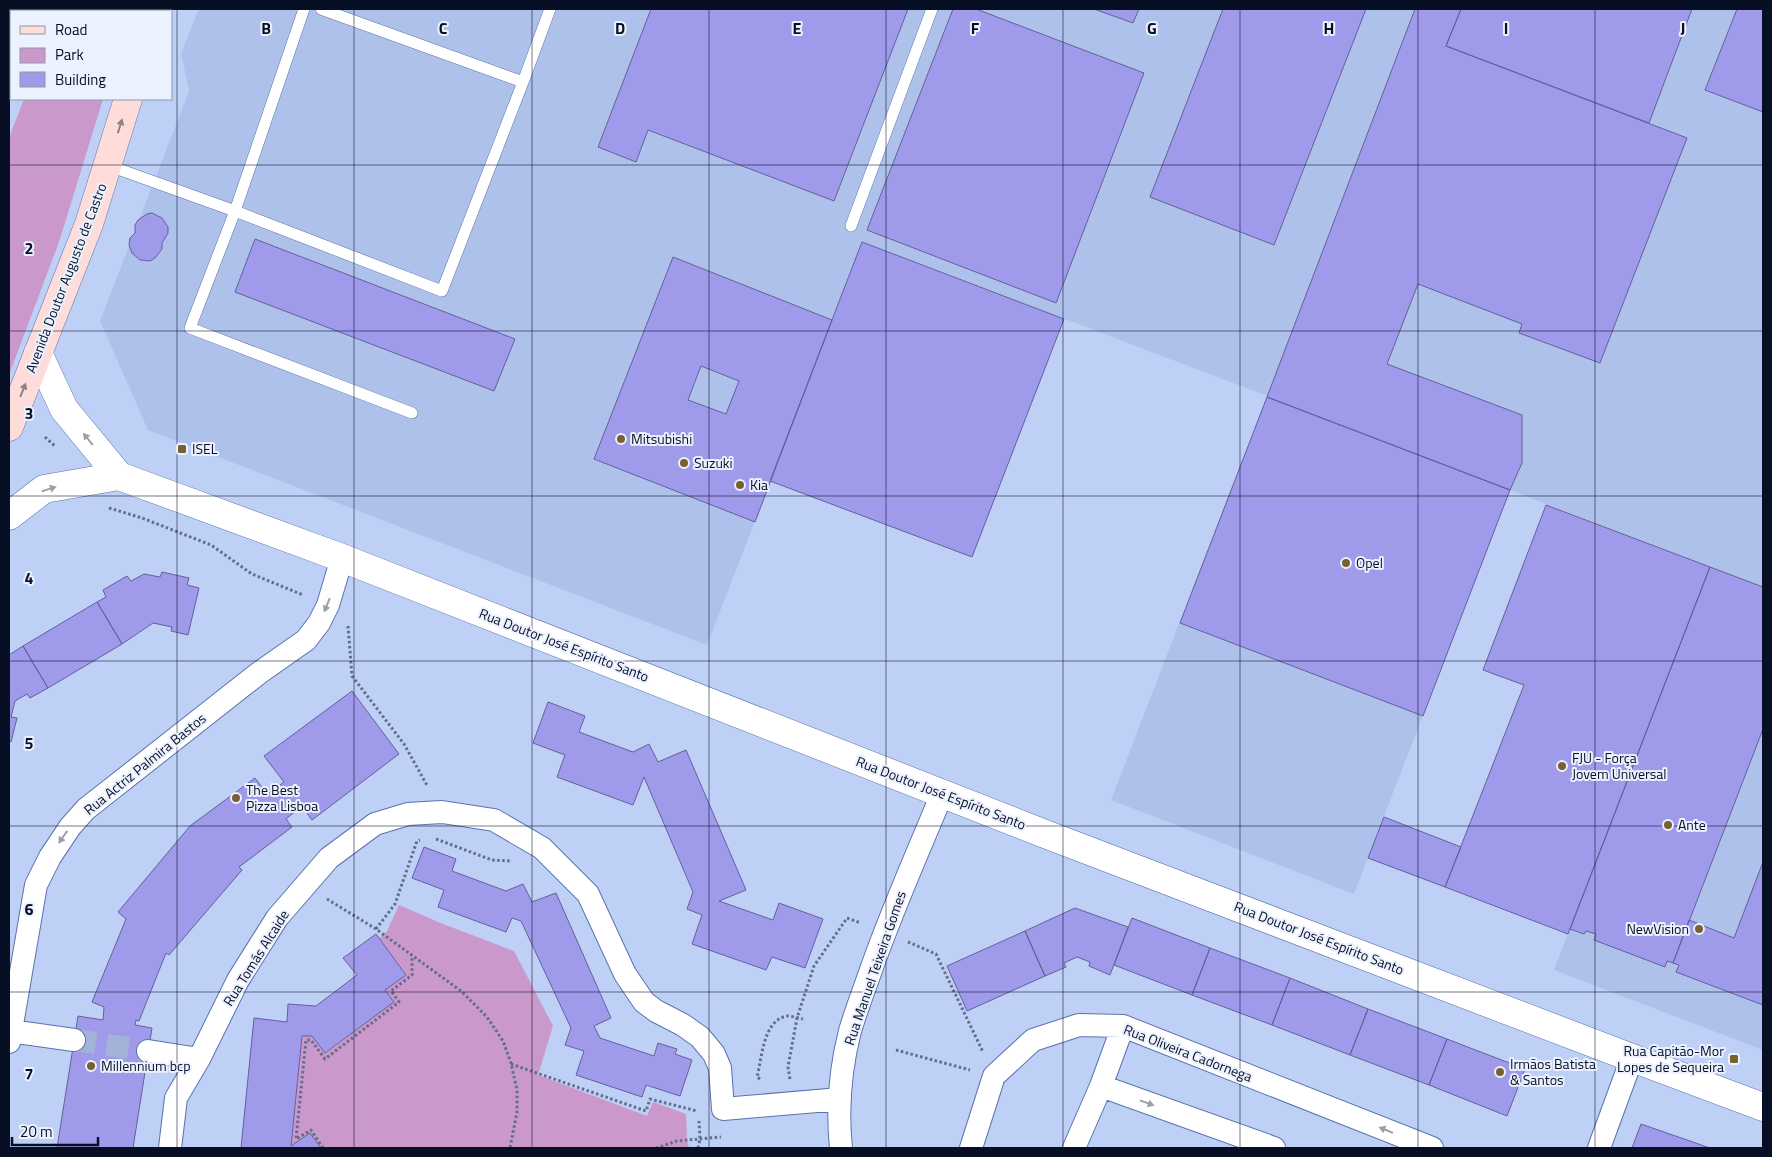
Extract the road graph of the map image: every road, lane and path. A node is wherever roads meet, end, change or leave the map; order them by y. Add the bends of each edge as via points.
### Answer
1 (304, 9) edge
2 (320, 9) edge
3 (550, 9) edge
4 (932, 9) edge
5 (522, 82) junction
6 (128, 100) edge
7 (108, 165) junction
8 (235, 211) junction
9 (851, 226) dead end
10 (38, 353) junction
11 (412, 413) dead end
12 (9, 427) edge
13 (50, 430) dead end
14 (40, 436) dead end
15 (119, 476) junction
16 (107, 508) dead end
17 (9, 516) edge
18 (342, 558) junction
19 (311, 598) dead end
20 (348, 621) dead end
21 (942, 794) junction
22 (442, 812) junction
23 (423, 838) dead end
24 (432, 838) dead end
25 (556, 862) junction
26 (305, 886) junction
27 (376, 929) junction
28 (936, 954) dead end
29 (412, 957) junction
30 (814, 966) dead end
31 (1123, 1026) junction
32 (9, 1036) edge
33 (74, 1040) tunnel mouth
34 (896, 1050) dead end
35 (148, 1051) tunnel mouth
36 (1632, 1058) junction
37 (199, 1059) junction
38 (511, 1063) junction
39 (788, 1067) dead end
40 (994, 1076) junction
41 (1101, 1086) junction
42 (840, 1099) junction
43 (1763, 1107) edge
44 (170, 1148) edge
45 (323, 1148) edge
46 (510, 1148) edge
47 (698, 1148) edge
48 (841, 1148) edge
49 (971, 1148) edge
50 (1074, 1148) edge
51 (1274, 1148) edge
52 (1432, 1148) edge
53 (1598, 1148) edge

1 - 8 lane
2 - 5 lane
3 - 5 lane
4 - 9 lane
5 - 8 lane via 442,291
7 -> 6 main road, Avenida Doutor Augusto de Castro
7 - 8 lane
7 - 10 main road, Avenida Doutor Augusto de Castro via 89,224
8 - 11 lane via 190,328
12 -> 10 main road, Avenida Doutor Augusto de Castro
15 -> 10 street via 64,409
13 - 14 path via 45,437
17 -> 15 street via 44,489
15 - 18 street, Rua Doutor José Espírito Santo
16 - 19 path via 211,545 252,574
18 - 21 street, Rua Doutor José Espírito Santo
18 -> 32 street, Rua Actriz Palmira Bastos via 328,605 306,640 86,809 70,827 36,885
20 - 22 path via 352,676 404,744
21 - 36 street, Rua Doutor José Espírito Santo
21 - 42 street, Rua Manuel Teixeira Gomes via 885,932 850,1030
22 - 25 street, Rua Tomás Alcaide via 494,820 542,848
22 - 26 street, Rua Tomás Alcaide via 408,814 375,824 329,858
23 - 27 path via 417,841 395,904
24 - 25 path via 492,860
25 - 42 street, Rua Tomás Alcaide via 588,894 625,974 644,1002 700,1036 714,1054 720,1068 723,1109
26 - 27 path
26 - 37 street, Rua Tomás Alcaide via 277,918 238,980
27 - 29 path
28 - 40 path
29 - 38 path via 461,991 487,1017 503,1041
29 - 45 path via 412,975 392,991 399,1002 325,1059 311,1040 306,1040 296,1139 311,1130
30 - 39 path via 797,1018
31 - 40 street, Rua Oliveira Cadornega via 1079,1024 1033,1040
31 - 41 street
52 -> 31 street, Rua Oliveira Cadornega
32 - 33 street
34 - 40 path
35 - 37 street
36 - 43 street, Rua Doutor José Espírito Santo
36 - 53 street
37 - 44 street, Rua Tomás Alcaide via 176,1098
38 - 46 path via 517,1090 517,1112
38 - 47 path via 646,1111 650,1099 699,1111
40 - 49 street, Rua Oliveira Cadornega
41 - 50 street
41 -> 51 street
42 - 48 street, Rua Manuel Teixeira Gomes

